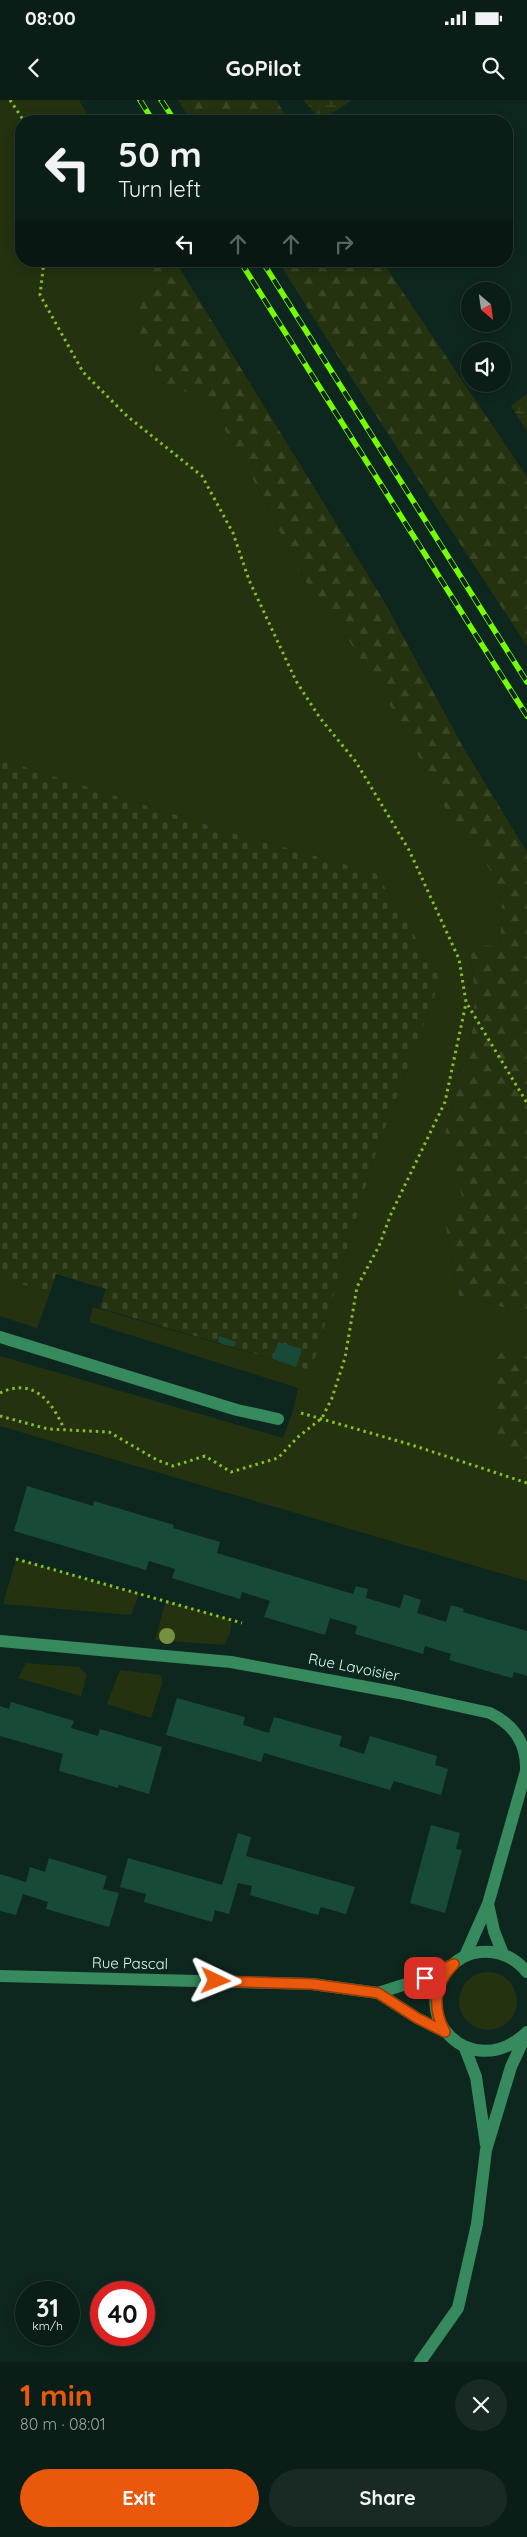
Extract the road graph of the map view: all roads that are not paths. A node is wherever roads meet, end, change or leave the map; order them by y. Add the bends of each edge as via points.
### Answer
1 (0, 1337) edge
2 (278, 1418) dead end
3 (0, 1641) edge
4 (488, 1904) junction
5 (503, 1954) junction
6 (465, 1956) junction
7 (454, 1964) junction
8 (525, 1967) edge
9 (0, 1976) edge
10 (378, 1993) junction
11 (445, 2032) junction
12 (527, 2032) edge
13 (465, 2048) junction
14 (486, 2150) junction
15 (420, 2362) edge

1 - 2 street via 237,1410
3 - 4 street, Rue Lavoisier via 231,1662 399,1693 500,1718 516,1731 527,1763
4 - 5 street
4 - 6 street, Rue Lavoisier
5 - 6 street via 490,1951
5 - 8 street
6 - 7 street
7 - 10 street, Rue Pascal via 425,1978
7 - 11 street via 439,1984 436,1996 439,2020
9 - 10 street, Rue Pascal via 312,1984
10 - 11 street, Rue Pascal
11 - 13 street, Rue Pascal
12 - 13 street via 514,2044 498,2051 481,2052
12 - 14 street via 511,2067
13 - 14 street via 476,2077
14 - 15 street via 477,2224 458,2308

